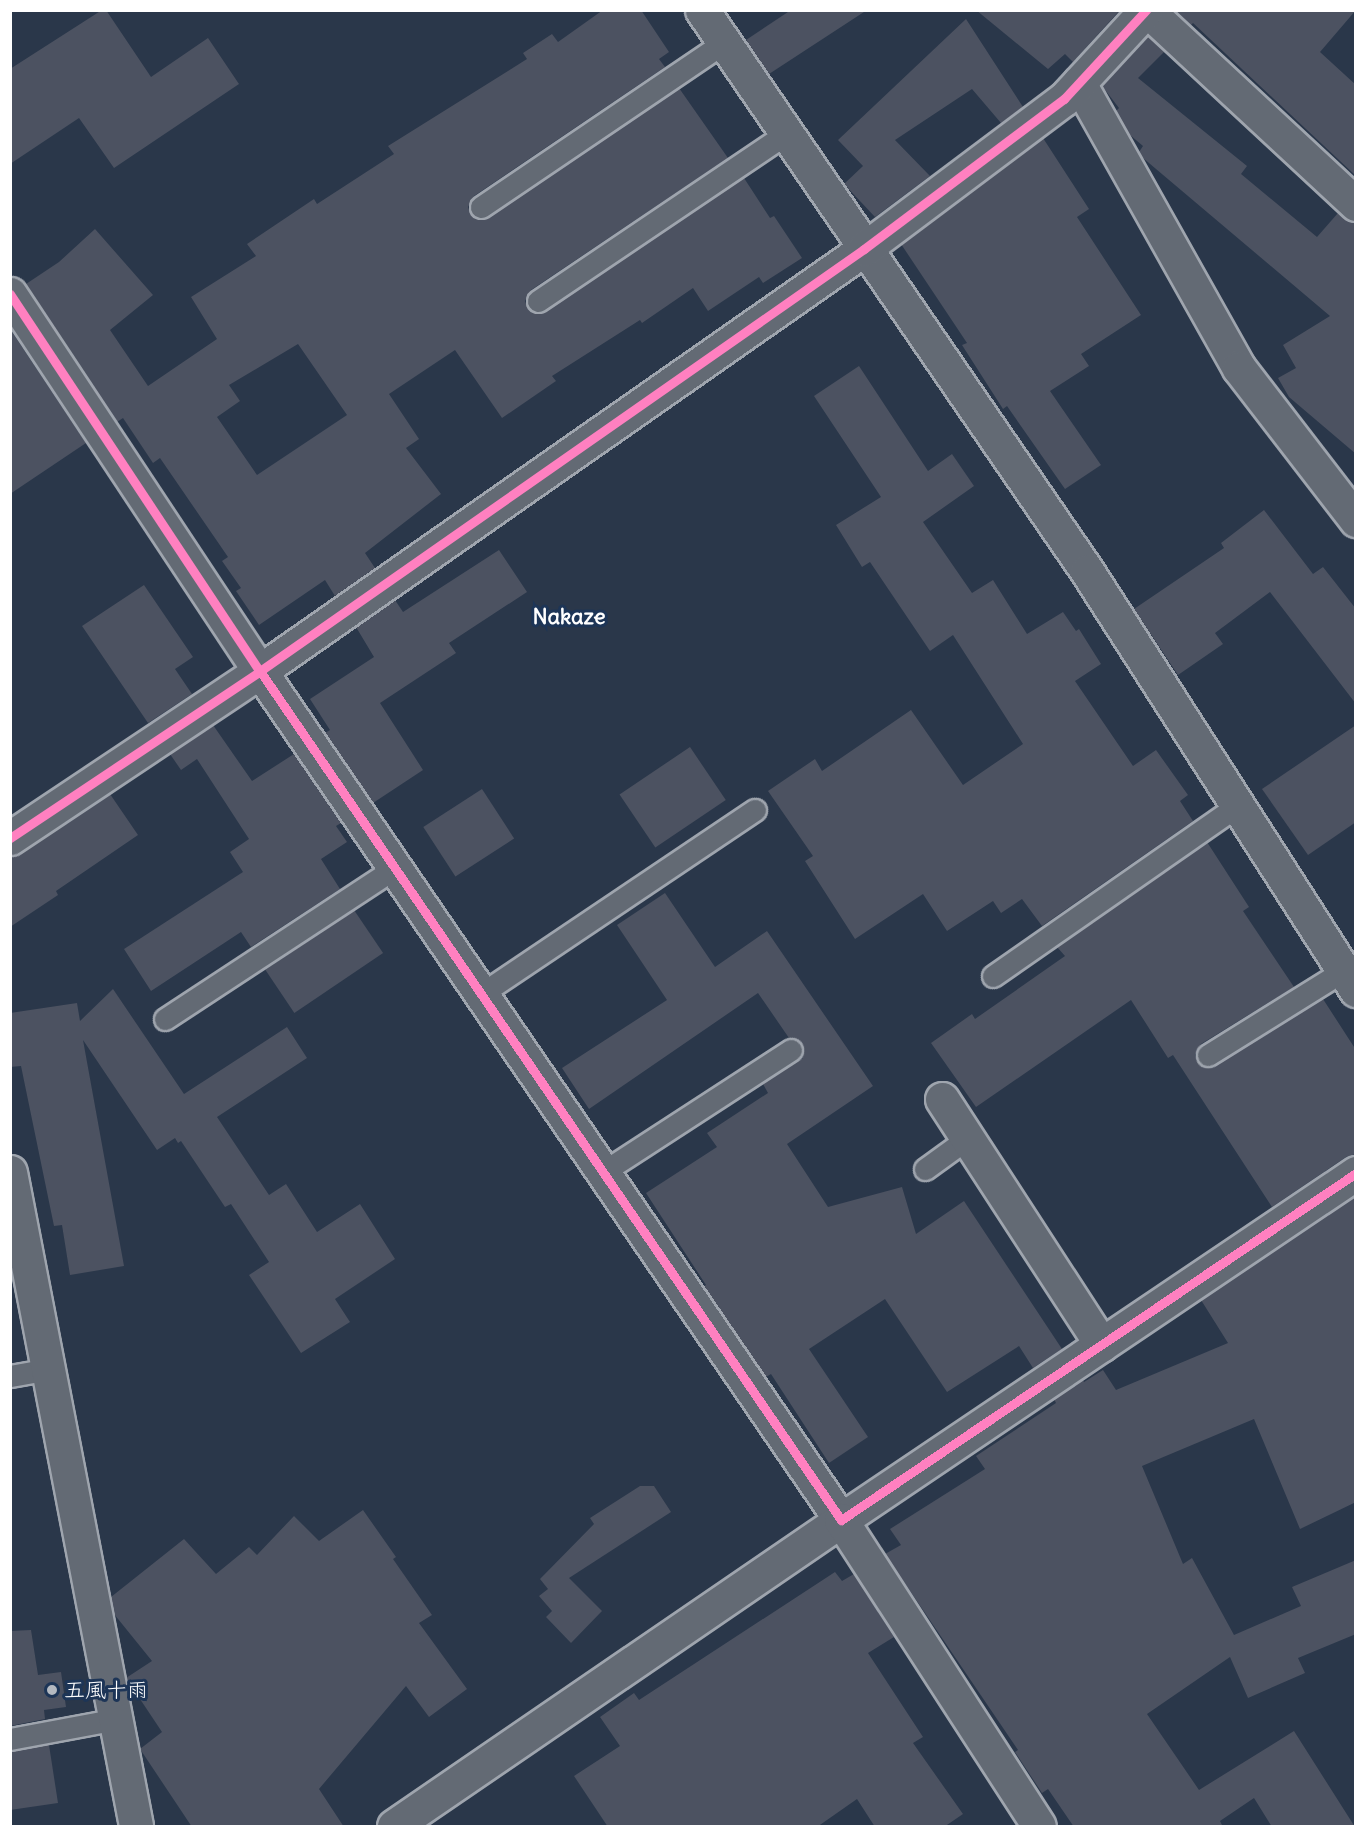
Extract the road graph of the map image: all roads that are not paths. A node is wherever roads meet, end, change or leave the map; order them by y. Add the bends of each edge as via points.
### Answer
1 (702, 10) edge
2 (1147, 10) edge
3 (723, 43) junction
4 (1079, 84) junction
5 (786, 134) junction
6 (1356, 204) edge
7 (481, 207) dead end
8 (864, 249) junction
9 (10, 294) edge
10 (538, 301) dead end
11 (1356, 520) edge
12 (260, 671) junction
13 (1237, 806) junction
14 (755, 810) dead end
15 (10, 838) edge
16 (394, 868) junction
17 (993, 976) dead end
18 (1350, 981) edge
19 (481, 993) junction
20 (165, 1019) dead end
21 (791, 1050) dead end
22 (1208, 1055) dead end
23 (942, 1099) dead end
24 (968, 1138) junction
25 (925, 1168) dead end
26 (10, 1172) edge
27 (603, 1172) junction
28 (1356, 1173) edge
29 (1102, 1345) junction
30 (48, 1369) junction
31 (10, 1376) edge
32 (841, 1520) junction
33 (117, 1719) junction
34 (10, 1739) edge
35 (136, 1827) edge
36 (394, 1827) edge
37 (1038, 1827) edge

1 - 3 street
2 - 4 street
2 - 6 street
3 - 5 street
3 - 7 lane
4 - 8 street
4 - 11 street via 1239,368
5 - 8 street
5 - 10 lane
8 - 12 street
8 - 13 street via 1087,571
9 - 12 street
12 - 15 street
12 - 16 street
13 - 17 lane
13 - 18 street
14 - 19 lane
16 - 19 street
16 - 20 lane
18 - 22 lane
19 - 27 street
21 - 27 lane
23 - 24 street
24 - 25 lane
24 - 29 street
26 - 30 street
27 - 32 street
28 - 29 street
29 - 32 street
30 - 31 lane
30 - 33 street
32 - 36 street
32 - 37 street
33 - 34 lane
33 - 35 street

